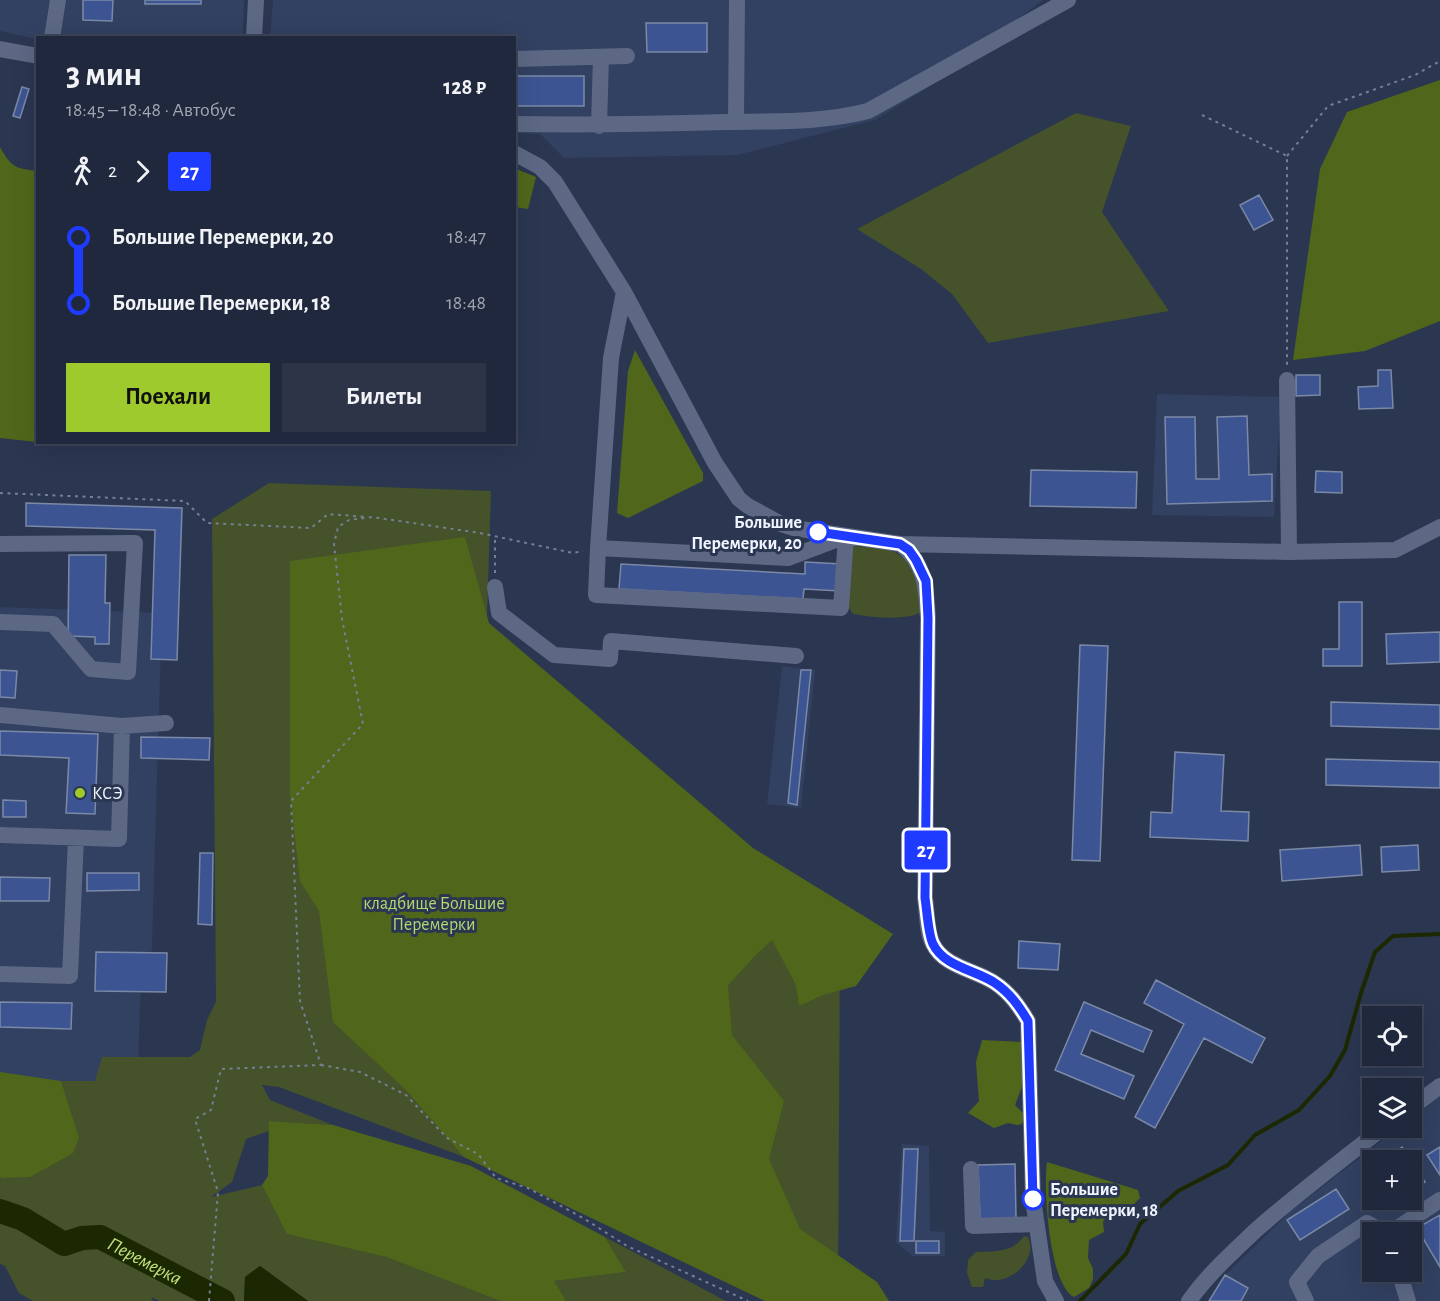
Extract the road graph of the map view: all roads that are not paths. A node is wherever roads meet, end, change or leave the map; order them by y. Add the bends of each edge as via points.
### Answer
1 (58, 0) edge
2 (256, 0) edge
3 (737, 0) edge
4 (1068, 0) edge
5 (52, 36) edge
6 (254, 36) edge
7 (0, 49) edge
8 (36, 56) edge
9 (627, 56) dead end
10 (601, 57) junction
11 (516, 59) edge
12 (736, 122) junction
13 (516, 124) edge
14 (599, 126) junction
15 (516, 154) edge
16 (624, 292) junction
17 (1287, 380) road end
18 (1440, 527) edge
19 (846, 536) junction
20 (0, 544) edge
21 (900, 544) junction
22 (590, 549) junction
23 (1289, 552) junction
24 (495, 587) road end
25 (0, 622) edge
26 (796, 656) dead end
27 (0, 715) edge
28 (166, 723) dead end
29 (122, 726) junction
30 (0, 836) edge
31 (76, 838) junction
32 (0, 974) edge
33 (1440, 1086) edge
34 (1422, 1100) edge
35 (1370, 1138) edge
36 (971, 1169) dead end
37 (1440, 1200) edge
38 (1405, 1222) edge
39 (1036, 1224) junction
40 (1362, 1227) edge
41 (1402, 1282) edge
42 (1056, 1301) edge
43 (1189, 1301) edge
44 (1306, 1301) edge
45 (1408, 1301) edge

1 - 5 street
2 - 6 street
3 - 12 street
4 - 12 street via 868,111 805,122
7 - 8 street
9 - 10 street
10 - 11 street
10 - 14 street
12 - 14 street
13 - 14 street
15 - 16 street via 540,166 555,182
16 - 19 street via 715,464 739,499 757,513 782,524
16 - 22 street via 611,358
17 - 23 street
18 - 23 street via 1395,550
19 - 21 street
19 - 22 street via 788,558
19 - 22 street via 841,608 597,595
20 - 25 street via 135,543 128,672 91,669 53,624
21 - 23 street
21 - 39 street via 916,560 926,581 925,898 932,944 956,965 995,982 1016,1001 1028,1021
24 - 26 street via 499,613 555,655 610,659 611,641
27 - 29 street
28 - 29 street
29 - 31 street via 119,839
30 - 31 street
31 - 32 street via 70,976
33 - 34 street
35 - 43 street via 1218,1265
36 - 39 street via 973,1226
37 - 38 street
39 - 42 street via 1045,1281
40 - 44 street via 1318,1256 1298,1282
41 - 45 street

